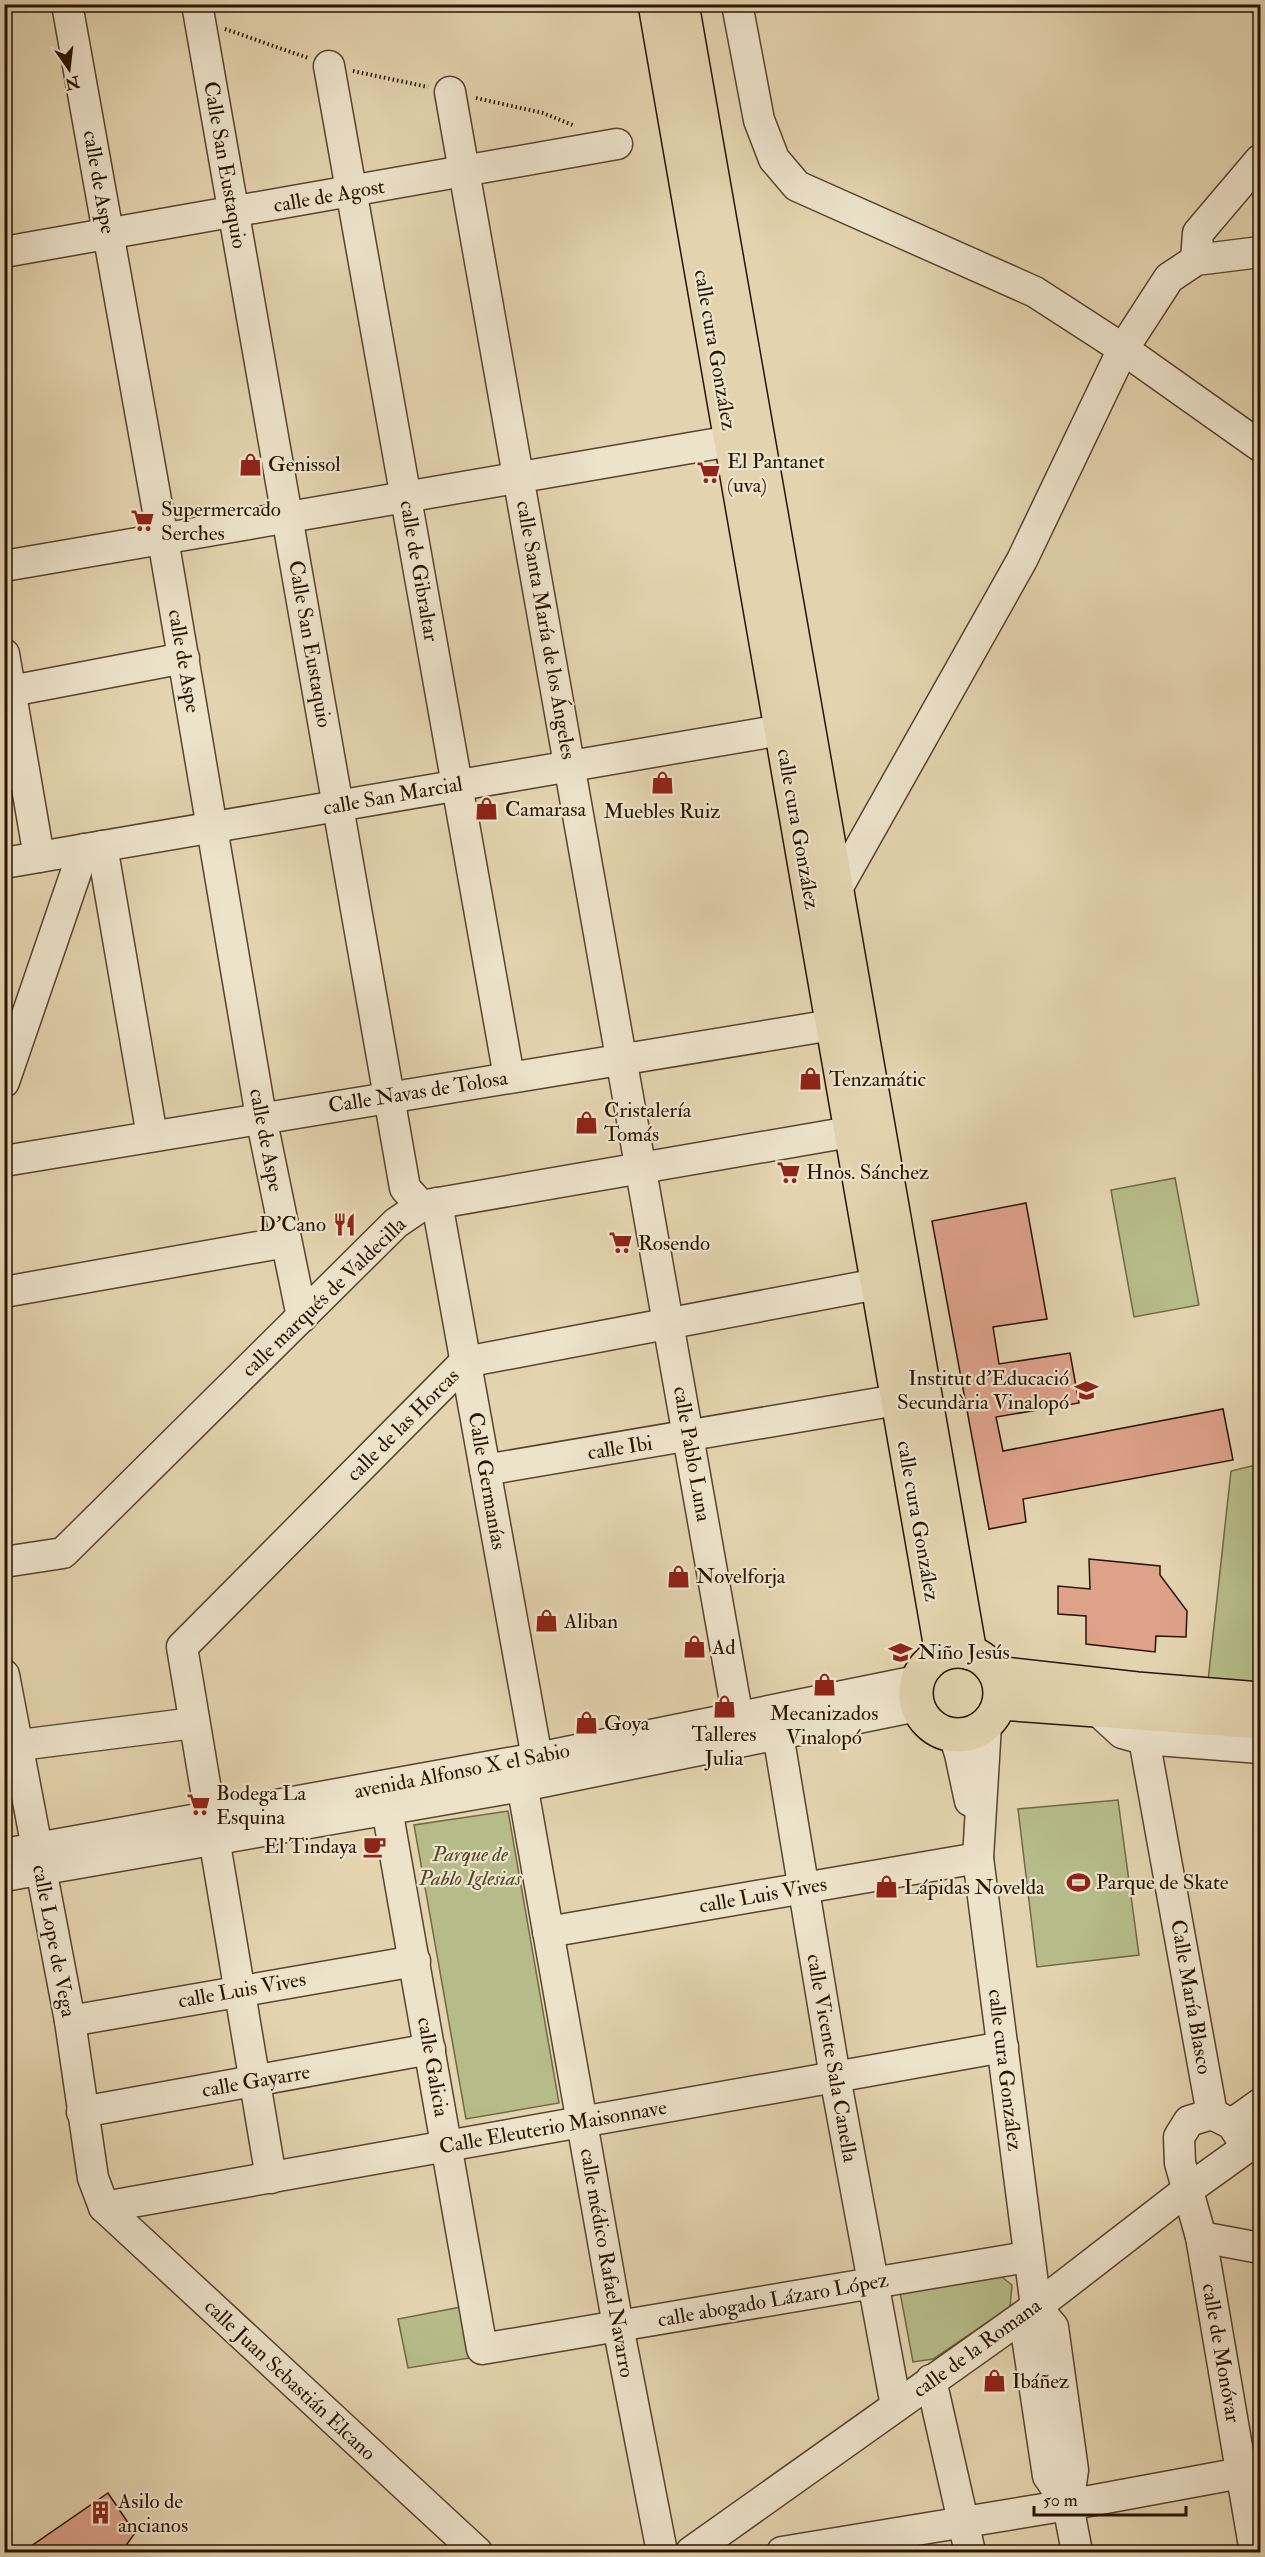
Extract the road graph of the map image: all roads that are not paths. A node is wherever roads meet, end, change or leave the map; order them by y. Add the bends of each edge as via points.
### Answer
1 (67, 4) edge
2 (655, 4) edge
3 (682, 4) edge
4 (737, 4) edge
5 (198, 12) edge
6 (329, 66) road end
7 (450, 92) road end
8 (617, 144) road end
9 (1260, 160) edge
10 (465, 171) junction
11 (351, 192) junction
12 (233, 213) junction
13 (109, 235) junction
14 (4, 252) edge
15 (1260, 252) edge
16 (1196, 260) junction
17 (1123, 349) junction
18 (731, 441) junction
19 (1260, 446) edge
20 (519, 478) junction
21 (406, 497) junction
22 (288, 517) junction
23 (163, 539) junction
24 (4, 566) edge
25 (4, 654) edge
26 (184, 658) junction
27 (11, 691) junction
28 (781, 730) junction
29 (570, 766) junction
30 (457, 785) junction
31 (337, 806) junction
32 (213, 827) junction
33 (93, 847) junction
34 (39, 857) junction
35 (4, 863) edge
36 (838, 887) junction
37 (832, 1025) junction
38 (622, 1059) junction
39 (509, 1077) junction
40 (4, 1082) edge
41 (388, 1096) junction
42 (261, 1117) junction
43 (850, 1132) junction
44 (152, 1136) junction
45 (4, 1161) edge
46 (642, 1168) junction
47 (429, 1205) junction
48 (286, 1242) junction
49 (877, 1284) junction
50 (4, 1292) edge
51 (302, 1317) junction
52 (669, 1323) junction
53 (465, 1362) junction
54 (897, 1400) junction
55 (689, 1437) junction
56 (485, 1470) junction
57 (4, 1562) edge
58 (956, 1653) junction
59 (4, 1675) edge
60 (917, 1693) junction
61 (1260, 1699) edge
62 (994, 1700) junction
63 (1096, 1709) junction
64 (776, 1722) junction
65 (1260, 1722) edge
66 (194, 1723) junction
67 (740, 1729) junction
68 (954, 1735) junction
69 (1144, 1739) junction
70 (11, 1746) edge
71 (1260, 1748) edge
72 (526, 1768) junction
73 (385, 1798) junction
74 (213, 1828) junction
75 (978, 1846) junction
76 (4, 1854) edge
77 (39, 1859) junction
78 (4, 1876) edge
79 (803, 1888) junction
80 (548, 1932) junction
81 (415, 1961) junction
82 (240, 1989) junction
83 (69, 2021) junction
84 (1003, 2047) junction
85 (430, 2049) junction
86 (835, 2077) junction
87 (254, 2082) junction
88 (1260, 2104) edge
89 (82, 2112) junction
90 (582, 2122) junction
91 (1238, 2131) edge
92 (447, 2146) junction
93 (271, 2178) junction
94 (1186, 2191) junction
95 (104, 2207) junction
96 (1201, 2237) junction
97 (1260, 2248) edge
98 (1028, 2257) junction
99 (872, 2283) junction
100 (1036, 2307) junction
101 (618, 2326) junction
102 (482, 2349) joint
103 (931, 2380) junction
104 (896, 2406) junction
105 (1241, 2473) junction
106 (1068, 2505) junction
107 (963, 2521) junction
108 (477, 2553) edge
109 (662, 2553) edge
110 (691, 2553) edge
111 (782, 2553) edge
112 (970, 2553) edge
113 (1077, 2553) edge
114 (1255, 2553) edge

1 - 13 street, calle de Aspe
2 - 18 main road, calle cura González
3 - 36 main road, calle cura González
4 - 17 street via 759,120 774,159 797,186 1035,292
5 - 12 street, Calle San Eustaquio
6 - 11 street, calle de Gibraltar
7 - 10 street, calle Santa María de los Ángeles
8 - 10 street, calle de Agost
9 - 16 street via 1198,233
10 - 11 street, calle de Agost
10 - 20 street, calle Santa María de los Ángeles
11 - 12 street, calle de Agost
11 - 21 street, calle de Gibraltar
12 - 13 street, calle de Agost
12 - 22 street, Calle San Eustaquio
13 - 14 street, calle de Agost
13 - 23 street, calle de Aspe
15 - 16 street
16 - 17 street via 1169,278
17 - 19 street
17 - 36 street via 1022,560
18 - 20 street
18 - 28 main road, calle cura González
20 - 21 street
20 - 29 street, calle Santa María de los Ángeles
21 - 22 street
21 - 30 street, calle de Gibraltar
22 - 23 street
22 - 31 street, Calle San Eustaquio
23 - 24 street
23 - 26 street, calle de Aspe
25 - 27 street
26 - 27 street
26 - 32 street, calle de Aspe
27 - 34 street
28 - 29 street, calle San Marcial
28 - 37 main road, calle cura González
29 - 30 street, calle San Marcial
29 - 38 street, calle Santa María de los Ángeles
30 - 31 street, calle San Marcial
30 - 39 street, calle de Gibraltar
31 - 32 street, calle San Marcial
31 - 41 street, Calle San Eustaquio
32 - 33 street, calle San Marcial
32 - 42 street, calle de Aspe
33 - 34 street, calle San Marcial
33 - 40 street
33 - 44 street
34 - 35 street, calle San Marcial
36 - 58 main road, calle cura González
37 - 38 street, Calle Navas de Tolosa
37 - 43 main road, calle cura González
38 - 39 street, Calle Navas de Tolosa
38 - 46 street, calle Santa María de los Ángeles
39 - 41 street, Calle Navas de Tolosa
41 - 42 street, Calle Navas de Tolosa
41 - 47 street, Calle San Eustaquio via 405,1188
42 - 44 street, Calle Navas de Tolosa
42 - 48 street, calle de Aspe
43 - 46 street, calle marqués de Valdecilla
43 - 49 main road, calle cura González
44 - 45 street, Calle Navas de Tolosa
46 - 47 street, calle marqués de Valdecilla
46 - 52 street, calle Pablo Luna
47 - 51 street, calle marqués de Valdecilla via 396,1223
47 - 53 street, Calle Germanías
48 - 50 street
48 - 51 street, calle de Aspe
49 - 52 street, calle de las Horcas
49 - 54 main road, calle cura González
51 - 57 street, calle marqués de Valdecilla via 63,1553
52 - 53 street, calle de las Horcas
52 - 55 street, calle Pablo Luna
53 - 56 street, Calle Germanías
53 - 66 street, calle de las Horcas via 182,1647
54 - 55 street, calle Ibi
54 - 58 main road, calle cura González
55 - 56 street, calle Ibi
55 - 67 street, calle Pablo Luna
56 - 72 street, Calle Germanías
58 - 60 main road via 931,1660
58 - 62 main road via 981,1657
59 - 70 street, calle Lope de Vega
60 - 64 street, avenida Alfonso X el Sabio
60 - 68 main road via 924,1719 934,1729
61 - 62 main road via 1137,1689
62 - 63 main road
62 - 68 main road via 976,1732
62 - 75 street, calle cura González via 983,1748
63 - 65 main road
63 - 69 street via 1122,1733
64 - 67 street, avenida Alfonso X el Sabio
64 - 79 street, calle Vicente Sala Canella
66 - 70 street
66 - 74 street, calle de las Horcas
67 - 72 street, avenida Alfonso X el Sabio
68 - 75 street, calle cura González
69 - 71 street
69 - 91 street, Calle María Blasco
70 - 77 street, calle Lope de Vega
72 - 73 street, avenida Alfonso X el Sabio
72 - 80 street, calle médico Rafael Navarro
73 - 74 street, avenida Alfonso X el Sabio
73 - 81 street, calle Galicia
74 - 77 street, avenida Alfonso X el Sabio
74 - 82 street, calle de las Horcas
75 - 79 street, calle Luis Vives
75 - 84 street, calle cura González
76 - 77 street, avenida Alfonso X el Sabio
77 - 78 street, avenida Alfonso X el Sabio
77 - 83 street, calle Lope de Vega
79 - 80 street, calle Luis Vives
79 - 86 street, calle Vicente Sala Canella
80 - 90 street, calle médico Rafael Navarro
81 - 82 street, calle Luis Vives
81 - 85 street, calle Galicia
82 - 83 street, calle Luis Vives
82 - 87 street, calle de las Horcas
83 - 89 street, calle Lope de Vega
84 - 86 street, Calle Eleuterio Maisonnave
84 - 98 street, calle cura González
85 - 87 street, calle Gayarre
85 - 92 street, calle Galicia
86 - 90 street, Calle Eleuterio Maisonnave
86 - 99 street, calle Vicente Sala Canella
87 - 89 street, calle Gayarre
87 - 93 street, calle de las Horcas
88 - 91 street
89 - 95 street, calle Lope de Vega via 93,2178
90 - 92 street, Calle Eleuterio Maisonnave
90 - 101 street, calle médico Rafael Navarro
91 - 94 street, calle de la Romana
91 - 94 street, calle de Monóvar via 1190,2121 1179,2137
92 - 93 street, Calle Eleuterio Maisonnave
92 - 102 street, calle Galicia
93 - 95 street, Calle Eleuterio Maisonnave
94 - 96 street, calle de Monóvar
94 - 100 street, calle de la Romana
95 - 108 street, calle Juan Sebastián Elcano
96 - 97 street
96 - 105 street, calle de Monóvar
98 - 99 street, calle abogado Lázaro López
98 - 100 street, calle cura González
99 - 101 street, calle abogado Lázaro López
99 - 104 street, calle Vicente Sala Canella
100 - 103 street, calle de la Romana
100 - 106 street, calle cura González via 1053,2327 1072,2470
101 - 102 street, calle abogado Lázaro López
101 - 109 street, calle médico Rafael Navarro
103 - 104 street, calle de la Romana
103 - 107 street
104 - 110 street, calle de la Romana
105 - 106 street
105 - 114 street, calle de Monóvar
106 - 107 street
106 - 113 street, calle cura González
107 - 111 street
107 - 112 street

